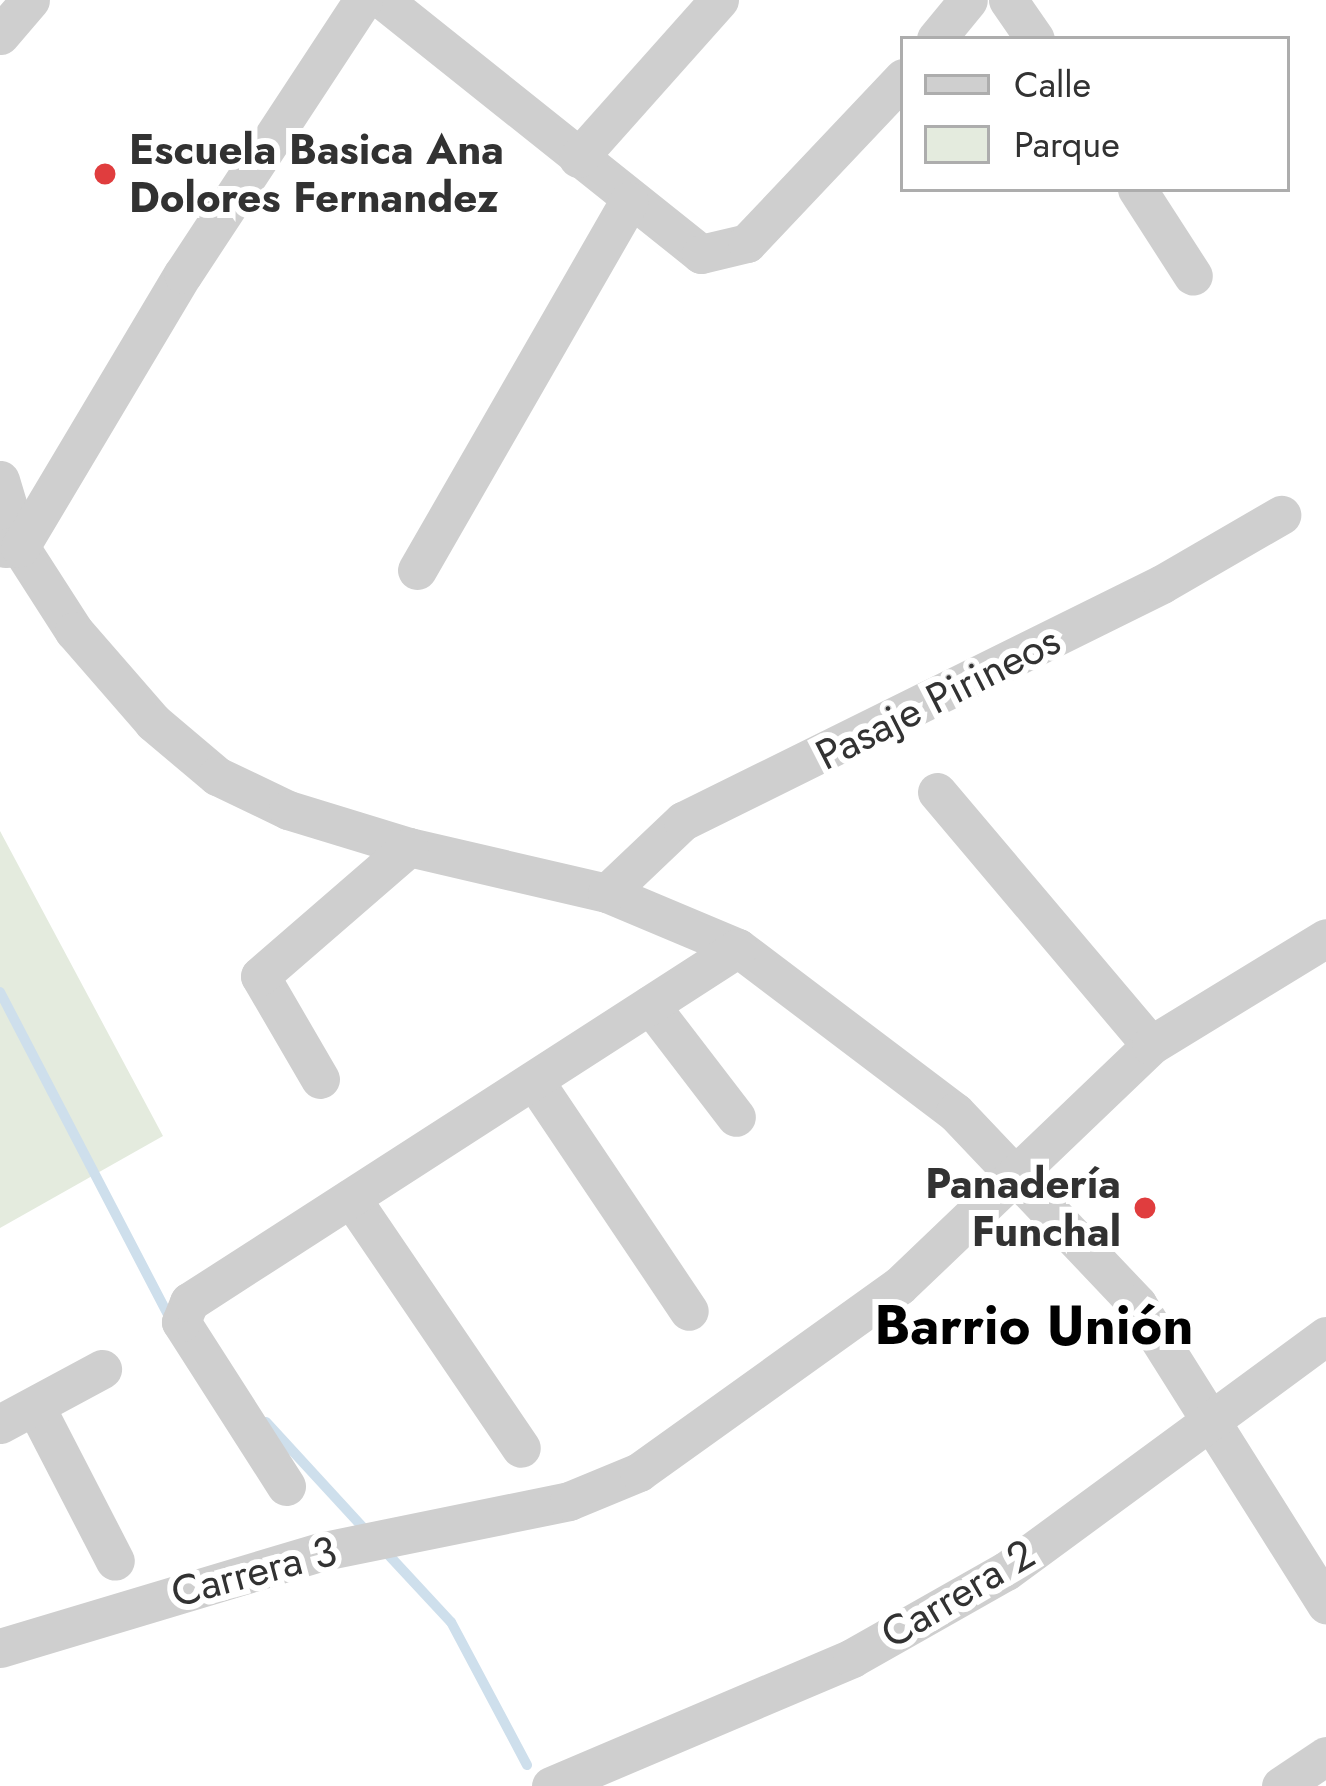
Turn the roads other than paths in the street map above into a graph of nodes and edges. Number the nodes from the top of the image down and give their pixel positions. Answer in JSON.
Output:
{"nodes":[{"id":1,"x":30,"y":0,"type":"edge"},
{"id":2,"x":363,"y":0,"type":"edge"},
{"id":3,"x":383,"y":0,"type":"edge"},
{"id":4,"x":719,"y":0,"type":"edge"},
{"id":5,"x":968,"y":0,"type":"edge"},
{"id":6,"x":1008,"y":0,"type":"edge"},
{"id":7,"x":0,"y":35,"type":"edge"},
{"id":8,"x":938,"y":36,"type":"edge"},
{"id":9,"x":1033,"y":36,"type":"edge"},
{"id":10,"x":900,"y":81,"type":"edge"},
{"id":11,"x":578,"y":158,"type":"junction"},
{"id":12,"x":1139,"y":192,"type":"edge"},
{"id":13,"x":628,"y":202,"type":"junction"},
{"id":14,"x":1193,"y":276,"type":"dead end"},
{"id":15,"x":0,"y":480,"type":"edge"},
{"id":16,"x":1281,"y":515,"type":"dead end"},
{"id":17,"x":10,"y":548,"type":"edge"},
{"id":18,"x":416,"y":570,"type":"dead end"},
{"id":19,"x":937,"y":792,"type":"dead end"},
{"id":20,"x":409,"y":847,"type":"junction"},
{"id":21,"x":607,"y":893,"type":"junction"},
{"id":22,"x":1326,"y":938,"type":"edge"},
{"id":23,"x":738,"y":949,"type":"junction"},
{"id":24,"x":650,"y":1005,"type":"junction"},
{"id":25,"x":1151,"y":1045,"type":"junction"},
{"id":26,"x":320,"y":1079,"type":"dead end"},
{"id":27,"x":536,"y":1085,"type":"junction"},
{"id":28,"x":736,"y":1117,"type":"dead end"},
{"id":29,"x":1016,"y":1170,"type":"junction"},
{"id":30,"x":351,"y":1198,"type":"junction"},
{"id":31,"x":689,"y":1311,"type":"dead end"},
{"id":32,"x":1326,"y":1336,"type":"edge"},
{"id":33,"x":102,"y":1369,"type":"dead end"},
{"id":34,"x":18,"y":1415,"type":"edge"},
{"id":35,"x":1209,"y":1415,"type":"junction"},
{"id":36,"x":521,"y":1448,"type":"dead end"},
{"id":37,"x":286,"y":1486,"type":"dead end"},
{"id":38,"x":115,"y":1561,"type":"dead end"},
{"id":39,"x":1326,"y":1604,"type":"edge"},
{"id":40,"x":0,"y":1648,"type":"edge"},
{"id":41,"x":1326,"y":1756,"type":"edge"},
{"id":42,"x":551,"y":1786,"type":"edge"},
{"id":43,"x":1281,"y":1786,"type":"edge"}],
"edges":[{"from":1,"to":7,"type":"street"},
{"from":2,"to":17,"type":"street"},
{"from":3,"to":11,"type":"street"},
{"from":4,"to":11,"type":"street"},
{"from":5,"to":8,"type":"street"},
{"from":6,"to":9,"type":"street"},
{"from":10,"to":13,"type":"street"},
{"from":11,"to":13,"type":"street"},
{"from":12,"to":14,"type":"street"},
{"from":13,"to":18,"type":"street"},
{"from":15,"to":17,"type":"street"},
{"from":16,"to":21,"type":"street","name":"Pasaje Pirineos"},
{"from":17,"to":20,"type":"street"},
{"from":19,"to":25,"type":"street"},
{"from":20,"to":21,"type":"street"},
{"from":20,"to":26,"type":"street"},
{"from":21,"to":23,"type":"street"},
{"from":22,"to":25,"type":"street"},
{"from":23,"to":24,"type":"street"},
{"from":23,"to":29,"type":"street"},
{"from":24,"to":27,"type":"street"},
{"from":24,"to":28,"type":"street"},
{"from":25,"to":29,"type":"street"},
{"from":27,"to":30,"type":"street"},
{"from":27,"to":31,"type":"street"},
{"from":29,"to":35,"type":"street"},
{"from":29,"to":40,"type":"street","name":"Carrera 3"},
{"from":30,"to":36,"type":"street"},
{"from":30,"to":37,"type":"street"},
{"from":32,"to":35,"type":"street","name":"Carrera 2"},
{"from":33,"to":34,"type":"street"},
{"from":34,"to":38,"type":"street"},
{"from":35,"to":39,"type":"street"},
{"from":35,"to":42,"type":"street","name":"Carrera 2"},
{"from":41,"to":43,"type":"street"}]}
